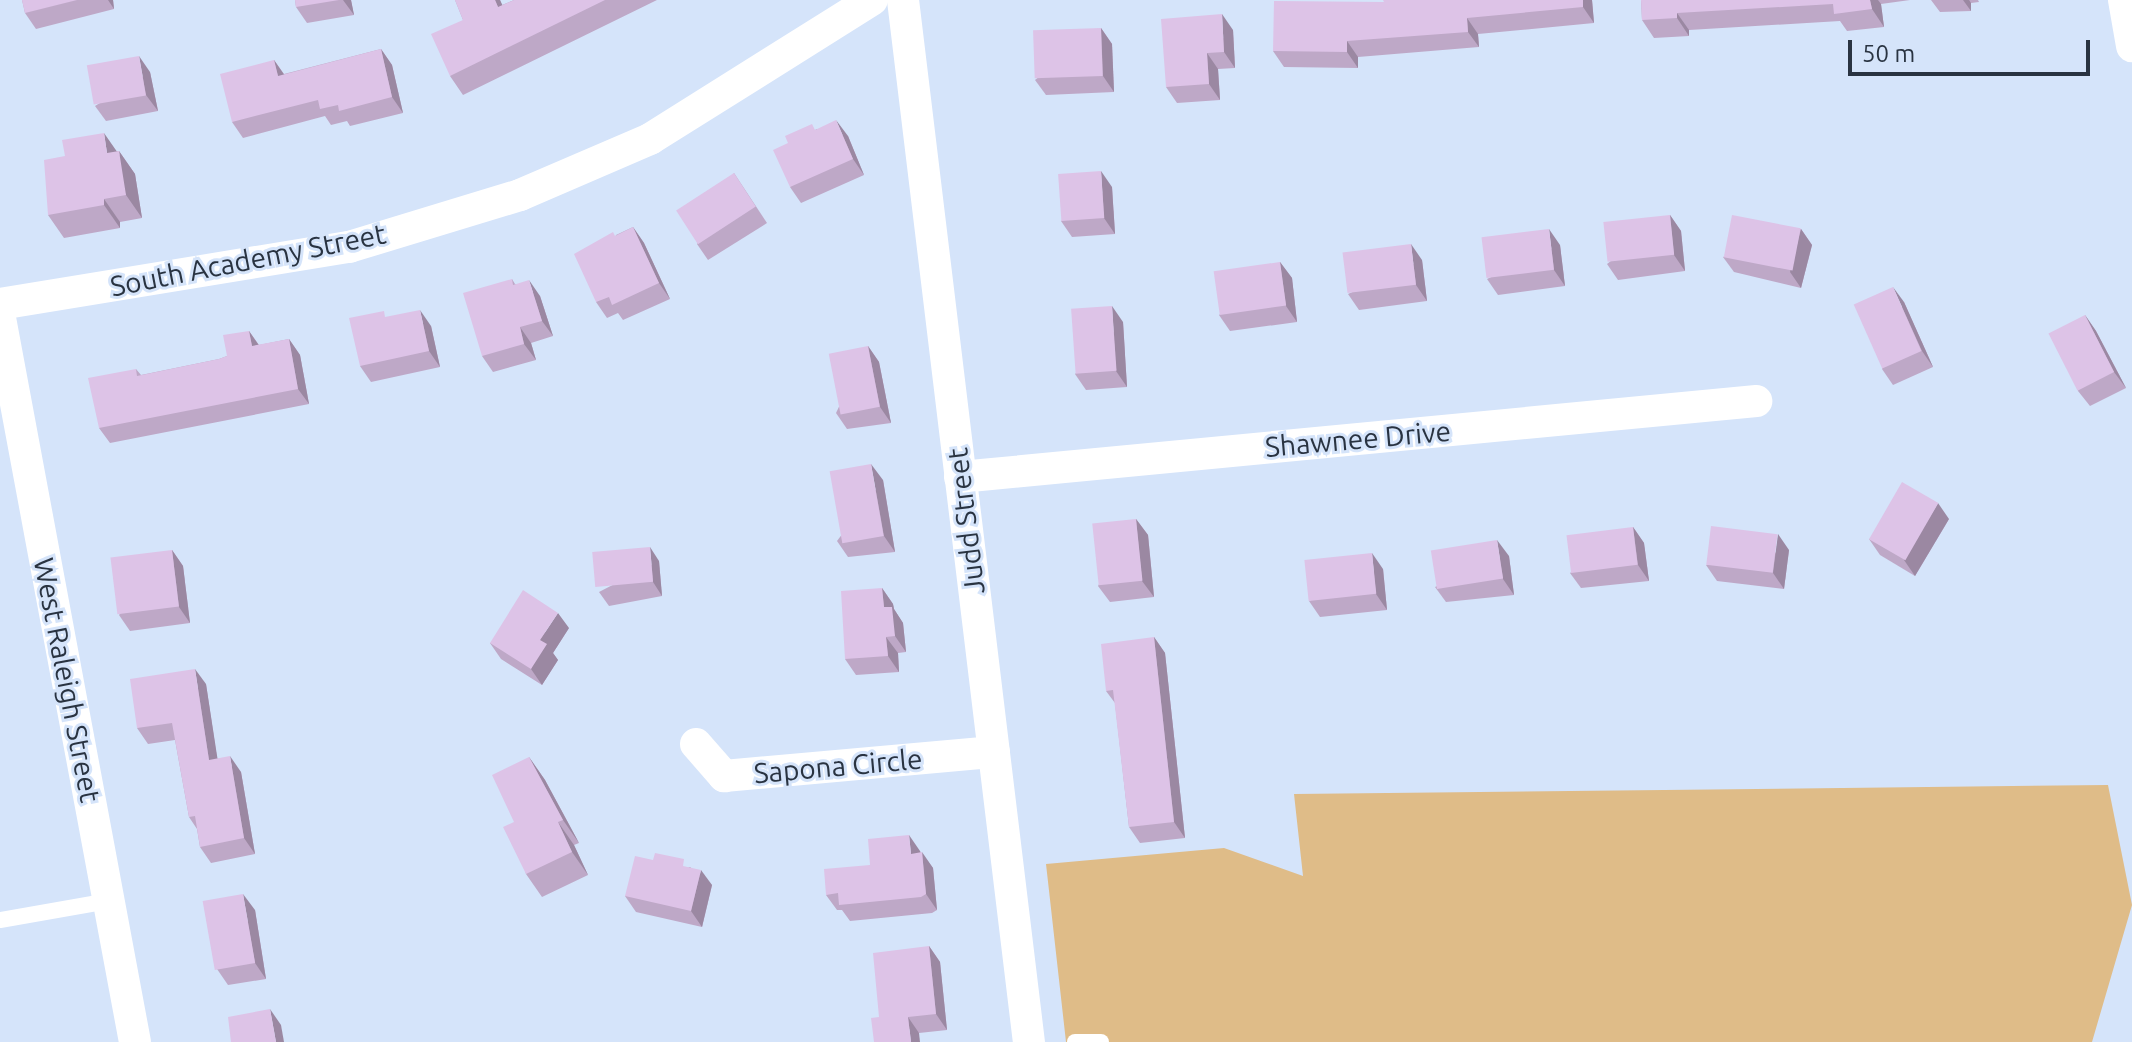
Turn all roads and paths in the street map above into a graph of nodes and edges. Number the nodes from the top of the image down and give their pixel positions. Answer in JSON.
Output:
{"nodes":[{"id":1,"x":872,"y":0,"type":"edge"},
{"id":2,"x":903,"y":0,"type":"edge"},
{"id":3,"x":2124,"y":0,"type":"edge"},
{"id":4,"x":2132,"y":46,"type":"edge"},
{"id":5,"x":0,"y":304,"type":"edge"},
{"id":6,"x":0,"y":318,"type":"edge"},
{"id":7,"x":1756,"y":401,"type":"dead end"},
{"id":8,"x":960,"y":477,"type":"junction"},
{"id":9,"x":696,"y":744,"type":"dead end"},
{"id":10,"x":994,"y":752,"type":"junction"},
{"id":11,"x":109,"y":901,"type":"junction"},
{"id":12,"x":0,"y":920,"type":"edge"},
{"id":13,"x":135,"y":1042,"type":"edge"},
{"id":14,"x":1029,"y":1042,"type":"edge"},
{"id":15,"x":1075,"y":1042,"type":"edge"},
{"id":16,"x":1101,"y":1042,"type":"edge"}],
"edges":[{"from":1,"to":5,"type":"street","name":"South Academy Street"},
{"from":2,"to":8,"type":"street","name":"Judd Street"},
{"from":3,"to":4,"type":"street"},
{"from":6,"to":11,"type":"street","name":"West Raleigh Street"},
{"from":7,"to":8,"type":"street","name":"Shawnee Drive"},
{"from":8,"to":10,"type":"street","name":"Judd Street"},
{"from":9,"to":10,"type":"street","name":"Sapona Circle"},
{"from":10,"to":14,"type":"street","name":"Judd Street"},
{"from":11,"to":12,"type":"lane"},
{"from":11,"to":13,"type":"street","name":"West Raleigh Street"},
{"from":15,"to":16,"type":"lane"}]}
